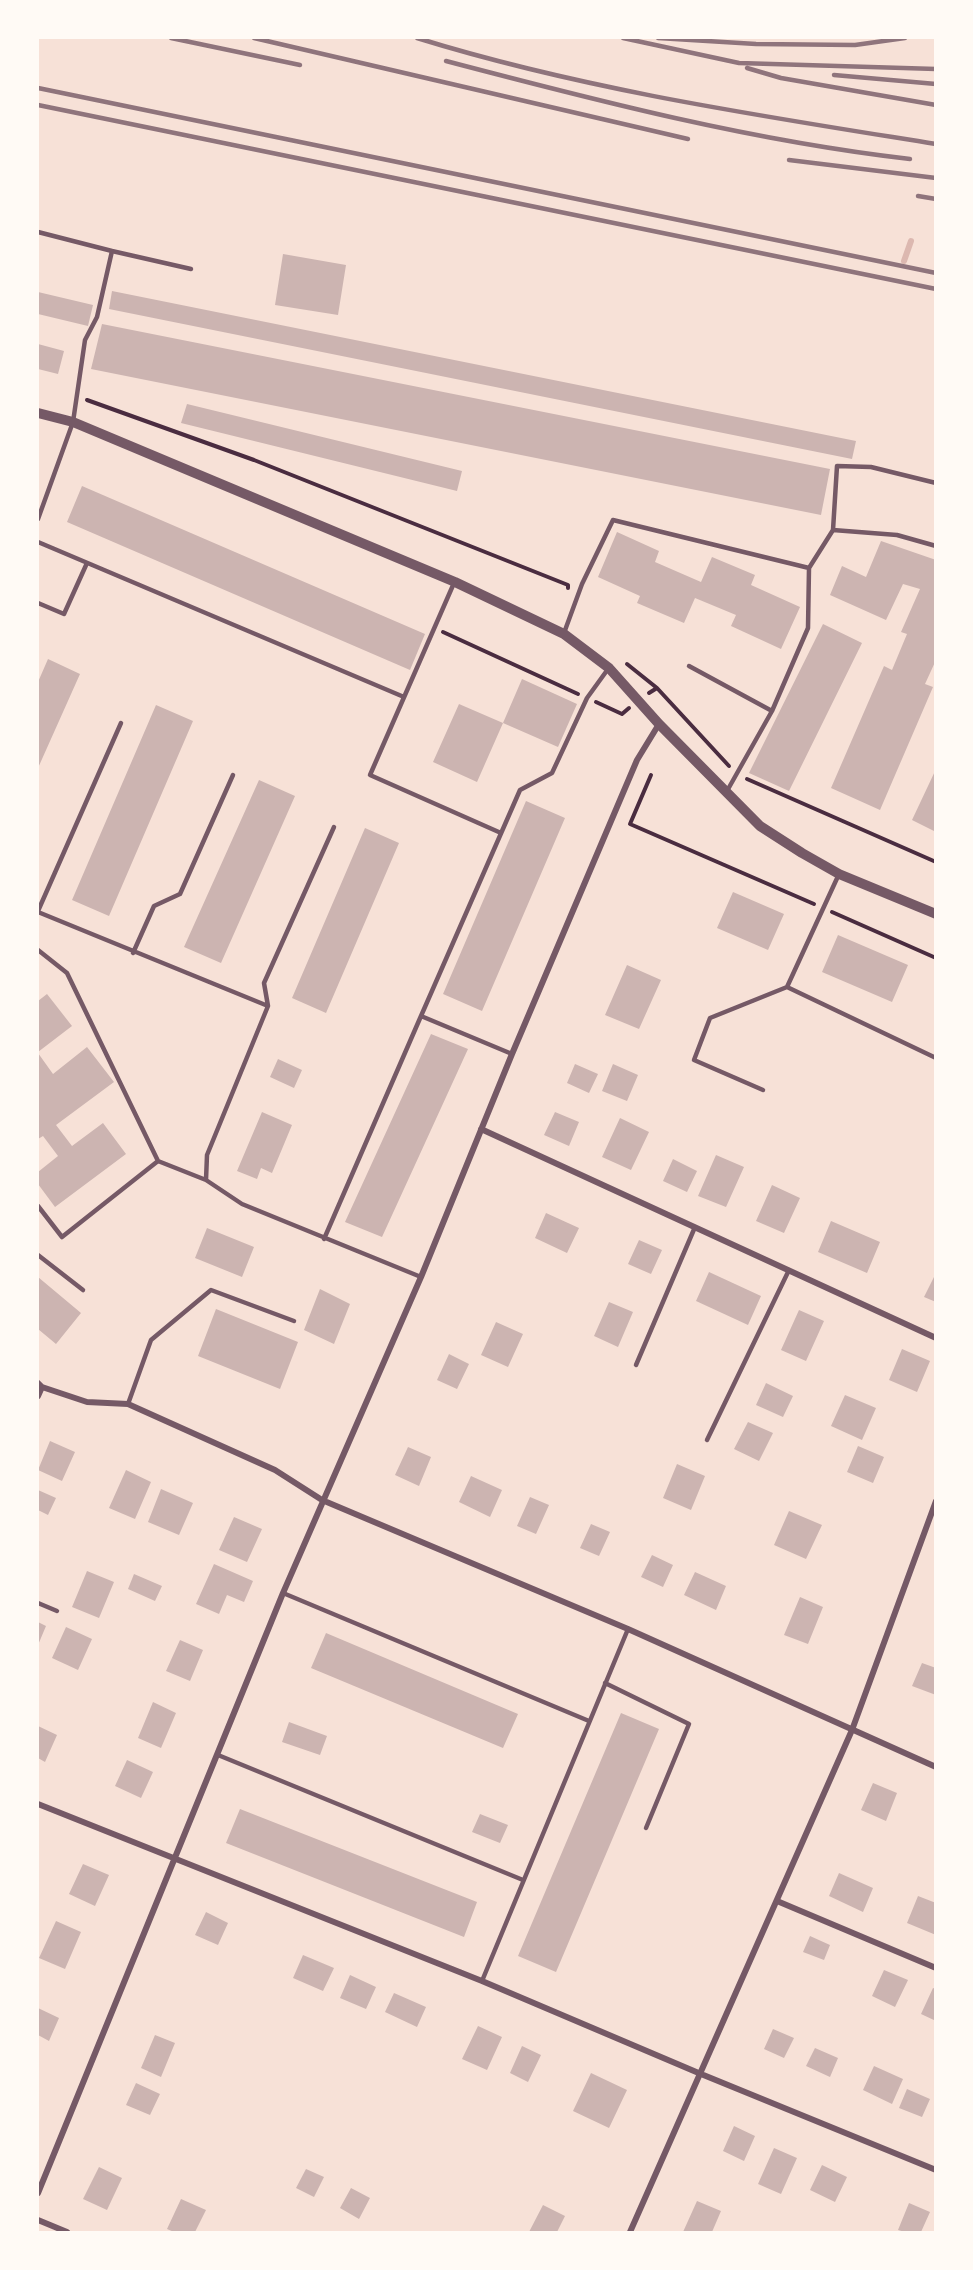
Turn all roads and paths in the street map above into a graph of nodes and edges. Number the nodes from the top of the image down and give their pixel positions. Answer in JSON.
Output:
{"nodes":[{"id":1,"x":38,"y":232,"type":"edge"},
{"id":2,"x":112,"y":251,"type":"junction"},
{"id":3,"x":191,"y":269,"type":"dead end"},
{"id":4,"x":77,"y":397,"type":"junction"},
{"id":5,"x":38,"y":413,"type":"edge"},
{"id":6,"x":74,"y":422,"type":"junction"},
{"id":7,"x":936,"y":483,"type":"edge"},
{"id":8,"x":38,"y":519,"type":"edge"},
{"id":9,"x":833,"y":530,"type":"junction"},
{"id":10,"x":38,"y":542,"type":"edge"},
{"id":11,"x":936,"y":546,"type":"edge"},
{"id":12,"x":87,"y":563,"type":"junction"},
{"id":13,"x":809,"y":568,"type":"junction"},
{"id":14,"x":454,"y":582,"type":"junction"},
{"id":15,"x":38,"y":603,"type":"edge"},
{"id":16,"x":570,"y":617,"type":"junction"},
{"id":17,"x":564,"y":634,"type":"junction"},
{"id":18,"x":622,"y":660,"type":"dead end"},
{"id":19,"x":689,"y":666,"type":"dead end"},
{"id":20,"x":609,"y":668,"type":"junction"},
{"id":21,"x":657,"y":688,"type":"dead end"},
{"id":22,"x":404,"y":697,"type":"junction"},
{"id":23,"x":772,"y":711,"type":"junction"},
{"id":24,"x":121,"y":723,"type":"dead end"},
{"id":25,"x":660,"y":724,"type":"junction"},
{"id":26,"x":233,"y":775,"type":"dead end"},
{"id":27,"x":651,"y":775,"type":"dead end"},
{"id":28,"x":727,"y":791,"type":"junction"},
{"id":29,"x":334,"y":827,"type":"dead end"},
{"id":30,"x":501,"y":833,"type":"junction"},
{"id":31,"x":839,"y":874,"type":"junction"},
{"id":32,"x":823,"y":908,"type":"junction"},
{"id":33,"x":38,"y":912,"type":"edge"},
{"id":34,"x":936,"y":914,"type":"edge"},
{"id":35,"x":38,"y":950,"type":"edge"},
{"id":36,"x":133,"y":952,"type":"junction"},
{"id":37,"x":936,"y":958,"type":"edge"},
{"id":38,"x":787,"y":987,"type":"junction"},
{"id":39,"x":268,"y":1006,"type":"junction"},
{"id":40,"x":421,"y":1016,"type":"junction"},
{"id":41,"x":512,"y":1054,"type":"junction"},
{"id":42,"x":936,"y":1058,"type":"edge"},
{"id":43,"x":763,"y":1090,"type":"dead end"},
{"id":44,"x":481,"y":1129,"type":"junction"},
{"id":45,"x":158,"y":1161,"type":"junction"},
{"id":46,"x":206,"y":1180,"type":"junction"},
{"id":47,"x":38,"y":1206,"type":"edge"},
{"id":48,"x":695,"y":1227,"type":"junction"},
{"id":49,"x":324,"y":1239,"type":"junction"},
{"id":50,"x":38,"y":1255,"type":"edge"},
{"id":51,"x":789,"y":1270,"type":"junction"},
{"id":52,"x":421,"y":1277,"type":"junction"},
{"id":53,"x":83,"y":1290,"type":"dead end"},
{"id":54,"x":294,"y":1321,"type":"dead end"},
{"id":55,"x":936,"y":1338,"type":"edge"},
{"id":56,"x":636,"y":1365,"type":"dead end"},
{"id":57,"x":40,"y":1385,"type":"edge"},
{"id":58,"x":38,"y":1396,"type":"edge"},
{"id":59,"x":128,"y":1404,"type":"junction"},
{"id":60,"x":707,"y":1440,"type":"dead end"},
{"id":61,"x":322,"y":1500,"type":"junction"},
{"id":62,"x":936,"y":1501,"type":"edge"},
{"id":63,"x":283,"y":1593,"type":"junction"},
{"id":64,"x":38,"y":1603,"type":"edge"},
{"id":65,"x":57,"y":1611,"type":"dead end"},
{"id":66,"x":628,"y":1629,"type":"junction"},
{"id":67,"x":605,"y":1683,"type":"junction"},
{"id":68,"x":590,"y":1721,"type":"junction"},
{"id":69,"x":852,"y":1730,"type":"junction"},
{"id":70,"x":218,"y":1755,"type":"junction"},
{"id":71,"x":936,"y":1767,"type":"edge"},
{"id":72,"x":38,"y":1804,"type":"edge"},
{"id":73,"x":646,"y":1828,"type":"dead end"},
{"id":74,"x":174,"y":1858,"type":"junction"},
{"id":75,"x":523,"y":1880,"type":"junction"},
{"id":76,"x":777,"y":1901,"type":"junction"},
{"id":77,"x":936,"y":1968,"type":"edge"},
{"id":78,"x":482,"y":1981,"type":"junction"},
{"id":79,"x":701,"y":2074,"type":"junction"},
{"id":80,"x":936,"y":2170,"type":"edge"},
{"id":81,"x":38,"y":2193,"type":"edge"},
{"id":82,"x":38,"y":2220,"type":"edge"},
{"id":83,"x":67,"y":2232,"type":"edge"},
{"id":84,"x":630,"y":2232,"type":"edge"}],
"edges":[{"from":1,"to":2,"type":"lane"},
{"from":2,"to":3,"type":"lane"},
{"from":2,"to":4,"type":"lane"},
{"from":4,"to":6,"type":"lane"},
{"from":4,"to":16,"type":"path"},
{"from":5,"to":6,"type":"street"},
{"from":6,"to":8,"type":"lane"},
{"from":6,"to":14,"type":"street"},
{"from":7,"to":9,"type":"lane"},
{"from":9,"to":11,"type":"lane"},
{"from":9,"to":13,"type":"lane"},
{"from":10,"to":12,"type":"lane"},
{"from":12,"to":15,"type":"lane"},
{"from":12,"to":22,"type":"lane"},
{"from":13,"to":16,"type":"lane"},
{"from":13,"to":23,"type":"lane"},
{"from":14,"to":17,"type":"street"},
{"from":14,"to":22,"type":"lane"},
{"from":16,"to":17,"type":"lane"},
{"from":17,"to":20,"type":"street"},
{"from":18,"to":21,"type":"path"},
{"from":19,"to":23,"type":"lane"},
{"from":20,"to":25,"type":"street"},
{"from":20,"to":30,"type":"lane"},
{"from":22,"to":30,"type":"lane"},
{"from":23,"to":28,"type":"lane"},
{"from":24,"to":33,"type":"lane"},
{"from":25,"to":28,"type":"street"},
{"from":25,"to":41,"type":"street"},
{"from":26,"to":36,"type":"lane"},
{"from":27,"to":32,"type":"path"},
{"from":28,"to":31,"type":"street"},
{"from":29,"to":39,"type":"lane"},
{"from":30,"to":40,"type":"lane"},
{"from":31,"to":32,"type":"lane"},
{"from":31,"to":34,"type":"street"},
{"from":32,"to":37,"type":"path"},
{"from":32,"to":38,"type":"lane"},
{"from":33,"to":36,"type":"lane"},
{"from":35,"to":45,"type":"lane"},
{"from":36,"to":39,"type":"lane"},
{"from":38,"to":42,"type":"lane"},
{"from":38,"to":43,"type":"lane"},
{"from":39,"to":46,"type":"lane"},
{"from":40,"to":41,"type":"lane"},
{"from":40,"to":49,"type":"lane"},
{"from":41,"to":44,"type":"street"},
{"from":44,"to":48,"type":"street"},
{"from":44,"to":52,"type":"street"},
{"from":45,"to":46,"type":"lane"},
{"from":45,"to":47,"type":"lane"},
{"from":46,"to":49,"type":"lane"},
{"from":48,"to":51,"type":"street"},
{"from":48,"to":56,"type":"lane"},
{"from":49,"to":52,"type":"lane"},
{"from":50,"to":53,"type":"lane"},
{"from":51,"to":55,"type":"street"},
{"from":51,"to":60,"type":"lane"},
{"from":52,"to":61,"type":"street"},
{"from":54,"to":59,"type":"lane"},
{"from":57,"to":58,"type":"street"},
{"from":57,"to":59,"type":"street"},
{"from":59,"to":61,"type":"street"},
{"from":61,"to":63,"type":"street"},
{"from":61,"to":66,"type":"street"},
{"from":62,"to":69,"type":"street"},
{"from":63,"to":68,"type":"lane"},
{"from":63,"to":70,"type":"street"},
{"from":64,"to":65,"type":"lane"},
{"from":66,"to":67,"type":"lane"},
{"from":66,"to":69,"type":"street"},
{"from":67,"to":68,"type":"lane"},
{"from":67,"to":73,"type":"lane"},
{"from":68,"to":75,"type":"lane"},
{"from":69,"to":71,"type":"street"},
{"from":69,"to":76,"type":"street"},
{"from":70,"to":74,"type":"street"},
{"from":70,"to":75,"type":"lane"},
{"from":72,"to":74,"type":"street"},
{"from":74,"to":78,"type":"street"},
{"from":74,"to":81,"type":"street"},
{"from":75,"to":78,"type":"lane"},
{"from":76,"to":77,"type":"street"},
{"from":76,"to":79,"type":"street"},
{"from":78,"to":79,"type":"street"},
{"from":79,"to":80,"type":"street"},
{"from":79,"to":84,"type":"street"},
{"from":82,"to":83,"type":"street"}]}
